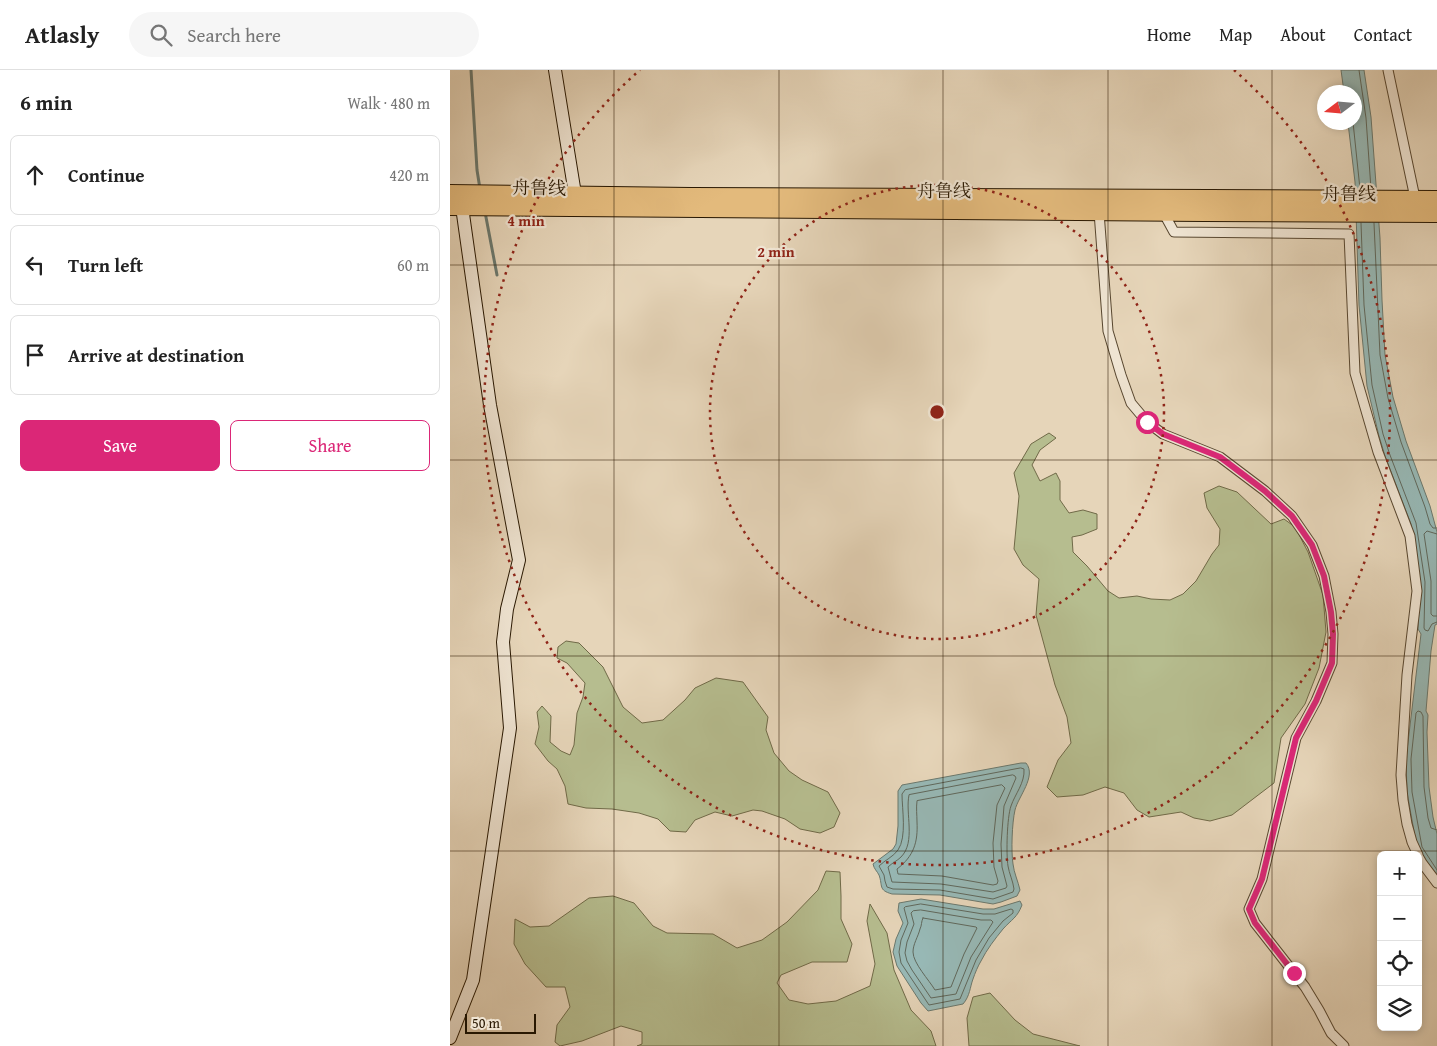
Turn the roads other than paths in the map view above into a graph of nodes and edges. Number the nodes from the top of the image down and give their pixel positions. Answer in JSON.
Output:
{"nodes":[{"id":1,"x":555,"y":70,"type":"edge"},
{"id":2,"x":1388,"y":70,"type":"edge"},
{"id":3,"x":450,"y":193,"type":"edge"},
{"id":4,"x":1414,"y":198,"type":"junction"},
{"id":5,"x":1437,"y":198,"type":"edge"},
{"id":6,"x":575,"y":202,"type":"junction"},
{"id":7,"x":1161,"y":205,"type":"junction"},
{"id":8,"x":456,"y":207,"type":"edge"},
{"id":9,"x":1099,"y":212,"type":"junction"},
{"id":10,"x":1437,"y":214,"type":"edge"},
{"id":11,"x":1416,"y":851,"type":"edge"},
{"id":12,"x":1422,"y":861,"type":"edge"},
{"id":13,"x":1437,"y":882,"type":"edge"},
{"id":14,"x":450,"y":1038,"type":"edge"},
{"id":15,"x":1344,"y":1046,"type":"edge"}],
"edges":[{"from":1,"to":6,"type":"street"},
{"from":2,"to":4,"type":"street"},
{"from":3,"to":6,"type":"highway","name":"舟鲁线"},
{"from":4,"to":5,"type":"highway","name":"舟鲁线"},
{"from":4,"to":7,"type":"highway","name":"舟鲁线"},
{"from":6,"to":7,"type":"highway","name":"舟鲁线"},
{"from":6,"to":8,"type":"highway","name":"舟鲁线"},
{"from":6,"to":9,"type":"highway","name":"舟鲁线"},
{"from":7,"to":9,"type":"highway","name":"舟鲁线"},
{"from":7,"to":10,"type":"highway","name":"舟鲁线"},
{"from":7,"to":11,"type":"street"},
{"from":8,"to":14,"type":"street"},
{"from":9,"to":15,"type":"street"},
{"from":12,"to":13,"type":"street"}]}
